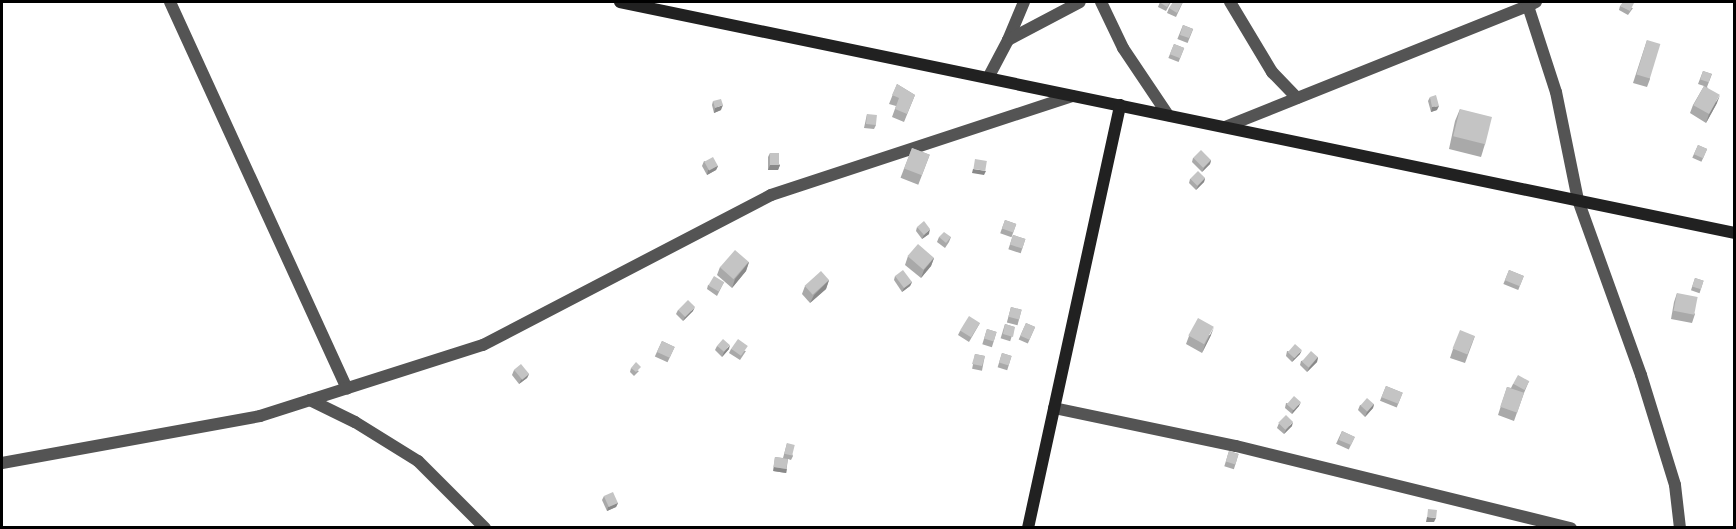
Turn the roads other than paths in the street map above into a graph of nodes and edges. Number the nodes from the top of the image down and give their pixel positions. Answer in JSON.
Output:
{"nodes":[{"id":1,"x":170,"y":2,"type":"edge"},
{"id":2,"x":620,"y":2,"type":"edge"},
{"id":3,"x":1024,"y":2,"type":"edge"},
{"id":4,"x":1080,"y":2,"type":"edge"},
{"id":5,"x":1101,"y":2,"type":"edge"},
{"id":6,"x":1230,"y":2,"type":"edge"},
{"id":7,"x":1530,"y":3,"type":"edge"},
{"id":8,"x":1008,"y":40,"type":"junction"},
{"id":9,"x":988,"y":78,"type":"junction"},
{"id":10,"x":1072,"y":96,"type":"junction"},
{"id":11,"x":1297,"y":98,"type":"junction"},
{"id":12,"x":1120,"y":105,"type":"junction"},
{"id":13,"x":1168,"y":115,"type":"junction"},
{"id":14,"x":1226,"y":127,"type":"junction"},
{"id":15,"x":1578,"y":200,"type":"junction"},
{"id":16,"x":1734,"y":233,"type":"edge"},
{"id":17,"x":347,"y":388,"type":"junction"},
{"id":18,"x":310,"y":400,"type":"junction"},
{"id":19,"x":1054,"y":408,"type":"junction"},
{"id":20,"x":2,"y":463,"type":"edge"},
{"id":21,"x":485,"y":528,"type":"edge"},
{"id":22,"x":1028,"y":528,"type":"edge"},
{"id":23,"x":1571,"y":528,"type":"edge"},
{"id":24,"x":1680,"y":528,"type":"edge"}],
"edges":[{"from":1,"to":17,"type":"street"},
{"from":2,"to":9,"type":"street"},
{"from":3,"to":8,"type":"street"},
{"from":4,"to":8,"type":"street"},
{"from":5,"to":13,"type":"street"},
{"from":6,"to":11,"type":"street"},
{"from":7,"to":11,"type":"street"},
{"from":7,"to":15,"type":"street"},
{"from":8,"to":9,"type":"street"},
{"from":9,"to":10,"type":"street"},
{"from":10,"to":12,"type":"street"},
{"from":10,"to":17,"type":"street"},
{"from":11,"to":14,"type":"street"},
{"from":12,"to":13,"type":"street"},
{"from":12,"to":19,"type":"street"},
{"from":13,"to":14,"type":"street"},
{"from":14,"to":15,"type":"street"},
{"from":15,"to":16,"type":"street"},
{"from":15,"to":24,"type":"street"},
{"from":17,"to":18,"type":"street"},
{"from":18,"to":20,"type":"street"},
{"from":18,"to":21,"type":"street"},
{"from":19,"to":22,"type":"street"},
{"from":19,"to":23,"type":"street"}]}
